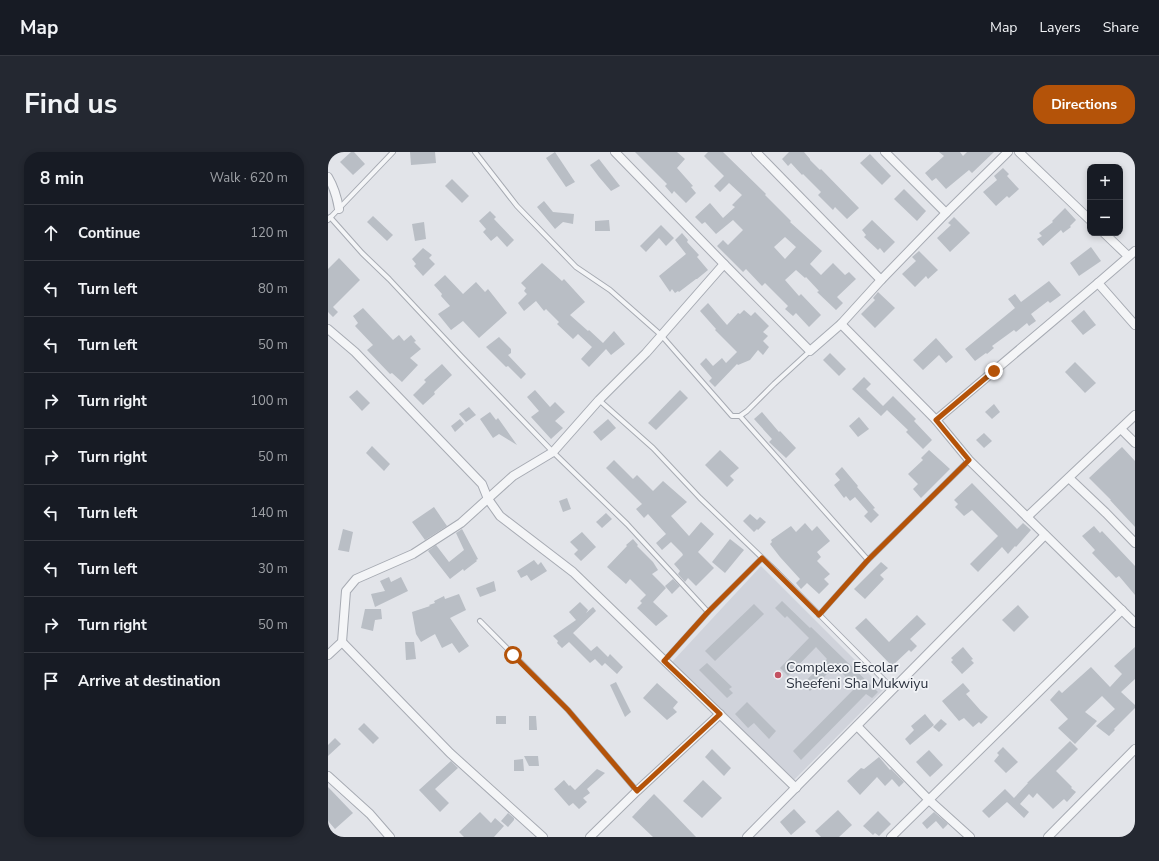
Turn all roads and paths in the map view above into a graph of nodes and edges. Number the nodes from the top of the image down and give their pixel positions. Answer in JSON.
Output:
{"nodes":[{"id":1,"x":393,"y":152,"type":"edge"},
{"id":2,"x":476,"y":152,"type":"edge"},
{"id":3,"x":615,"y":152,"type":"edge"},
{"id":4,"x":756,"y":152,"type":"edge"},
{"id":5,"x":885,"y":152,"type":"edge"},
{"id":6,"x":1008,"y":152,"type":"edge"},
{"id":7,"x":1019,"y":152,"type":"edge"},
{"id":8,"x":328,"y":177,"type":"edge"},
{"id":9,"x":339,"y":209,"type":"junction"},
{"id":10,"x":946,"y":213,"type":"junction"},
{"id":11,"x":1087,"y":217,"type":"edge"},
{"id":12,"x":329,"y":218,"type":"edge"},
{"id":13,"x":1107,"y":236,"type":"edge"},
{"id":14,"x":1135,"y":251,"type":"edge"},
{"id":15,"x":1128,"y":256,"type":"junction"},
{"id":16,"x":724,"y":264,"type":"junction"},
{"id":17,"x":881,"y":280,"type":"junction"},
{"id":18,"x":1098,"y":283,"type":"junction"},
{"id":19,"x":841,"y":324,"type":"junction"},
{"id":20,"x":1135,"y":325,"type":"edge"},
{"id":21,"x":328,"y":329,"type":"edge"},
{"id":22,"x":661,"y":335,"type":"junction"},
{"id":23,"x":810,"y":351,"type":"junction"},
{"id":24,"x":599,"y":400,"type":"junction"},
{"id":25,"x":1135,"y":415,"type":"edge"},
{"id":26,"x":740,"y":416,"type":"junction"},
{"id":27,"x":936,"y":420,"type":"junction"},
{"id":28,"x":1121,"y":429,"type":"junction"},
{"id":29,"x":1135,"y":443,"type":"edge"},
{"id":30,"x":553,"y":452,"type":"junction"},
{"id":31,"x":969,"y":460,"type":"junction"},
{"id":32,"x":1069,"y":478,"type":"junction"},
{"id":33,"x":488,"y":499,"type":"junction"},
{"id":34,"x":1027,"y":517,"type":"junction"},
{"id":35,"x":1045,"y":535,"type":"junction"},
{"id":36,"x":1135,"y":543,"type":"edge"},
{"id":37,"x":762,"y":558,"type":"junction"},
{"id":38,"x":868,"y":560,"type":"junction"},
{"id":39,"x":1122,"y":610,"type":"junction"},
{"id":40,"x":708,"y":612,"type":"junction"},
{"id":41,"x":819,"y":615,"type":"junction"},
{"id":42,"x":480,"y":621,"type":"dead end"},
{"id":43,"x":1135,"y":623,"type":"edge"},
{"id":44,"x":342,"y":642,"type":"junction"},
{"id":45,"x":328,"y":655,"type":"edge"},
{"id":46,"x":664,"y":661,"type":"junction"},
{"id":47,"x":893,"y":689,"type":"junction"},
{"id":48,"x":720,"y":714,"type":"junction"},
{"id":49,"x":857,"y":726,"type":"junction"},
{"id":50,"x":1135,"y":749,"type":"edge"},
{"id":51,"x":328,"y":776,"type":"edge"},
{"id":52,"x":796,"y":788,"type":"junction"},
{"id":53,"x":637,"y":791,"type":"junction"},
{"id":54,"x":929,"y":800,"type":"junction"},
{"id":55,"x":390,"y":837,"type":"edge"},
{"id":56,"x":543,"y":837,"type":"edge"},
{"id":57,"x":590,"y":837,"type":"edge"},
{"id":58,"x":747,"y":837,"type":"edge"},
{"id":59,"x":891,"y":837,"type":"edge"},
{"id":60,"x":970,"y":837,"type":"edge"},
{"id":61,"x":1048,"y":837,"type":"edge"}],
"edges":[{"from":1,"to":9,"type":"lane"},
{"from":2,"to":22,"type":"lane"},
{"from":3,"to":16,"type":"street"},
{"from":4,"to":17,"type":"street"},
{"from":5,"to":10,"type":"street"},
{"from":6,"to":10,"type":"street"},
{"from":7,"to":11,"type":"street"},
{"from":8,"to":9,"type":"street"},
{"from":9,"to":12,"type":"lane"},
{"from":10,"to":17,"type":"street"},
{"from":12,"to":30,"type":"lane"},
{"from":13,"to":15,"type":"street"},
{"from":14,"to":15,"type":"street"},
{"from":15,"to":18,"type":"street"},
{"from":16,"to":22,"type":"street"},
{"from":16,"to":23,"type":"street"},
{"from":17,"to":19,"type":"street"},
{"from":18,"to":20,"type":"street"},
{"from":18,"to":27,"type":"street"},
{"from":19,"to":23,"type":"street"},
{"from":19,"to":27,"type":"street"},
{"from":21,"to":33,"type":"street"},
{"from":22,"to":24,"type":"street"},
{"from":22,"to":26,"type":"lane"},
{"from":23,"to":26,"type":"lane"},
{"from":24,"to":30,"type":"street"},
{"from":24,"to":37,"type":"lane"},
{"from":25,"to":28,"type":"street"},
{"from":26,"to":38,"type":"lane"},
{"from":27,"to":31,"type":"street"},
{"from":28,"to":29,"type":"street"},
{"from":28,"to":32,"type":"street"},
{"from":30,"to":33,"type":"street"},
{"from":30,"to":40,"type":"lane"},
{"from":31,"to":34,"type":"street"},
{"from":31,"to":38,"type":"lane"},
{"from":32,"to":34,"type":"street"},
{"from":32,"to":36,"type":"street"},
{"from":33,"to":44,"type":"street"},
{"from":33,"to":46,"type":"street"},
{"from":34,"to":35,"type":"street"},
{"from":35,"to":39,"type":"street"},
{"from":35,"to":47,"type":"street"},
{"from":37,"to":40,"type":"lane"},
{"from":37,"to":41,"type":"lane"},
{"from":38,"to":41,"type":"lane"},
{"from":39,"to":43,"type":"street"},
{"from":39,"to":54,"type":"street"},
{"from":40,"to":46,"type":"lane"},
{"from":41,"to":47,"type":"lane"},
{"from":42,"to":53,"type":"lane"},
{"from":44,"to":45,"type":"street"},
{"from":44,"to":56,"type":"street"},
{"from":46,"to":48,"type":"street"},
{"from":47,"to":49,"type":"street"},
{"from":48,"to":52,"type":"street"},
{"from":48,"to":53,"type":"street"},
{"from":49,"to":52,"type":"street"},
{"from":49,"to":54,"type":"street"},
{"from":50,"to":61,"type":"street"},
{"from":51,"to":55,"type":"street"},
{"from":52,"to":58,"type":"street"},
{"from":53,"to":57,"type":"street"},
{"from":54,"to":59,"type":"street"},
{"from":54,"to":60,"type":"street"}]}
